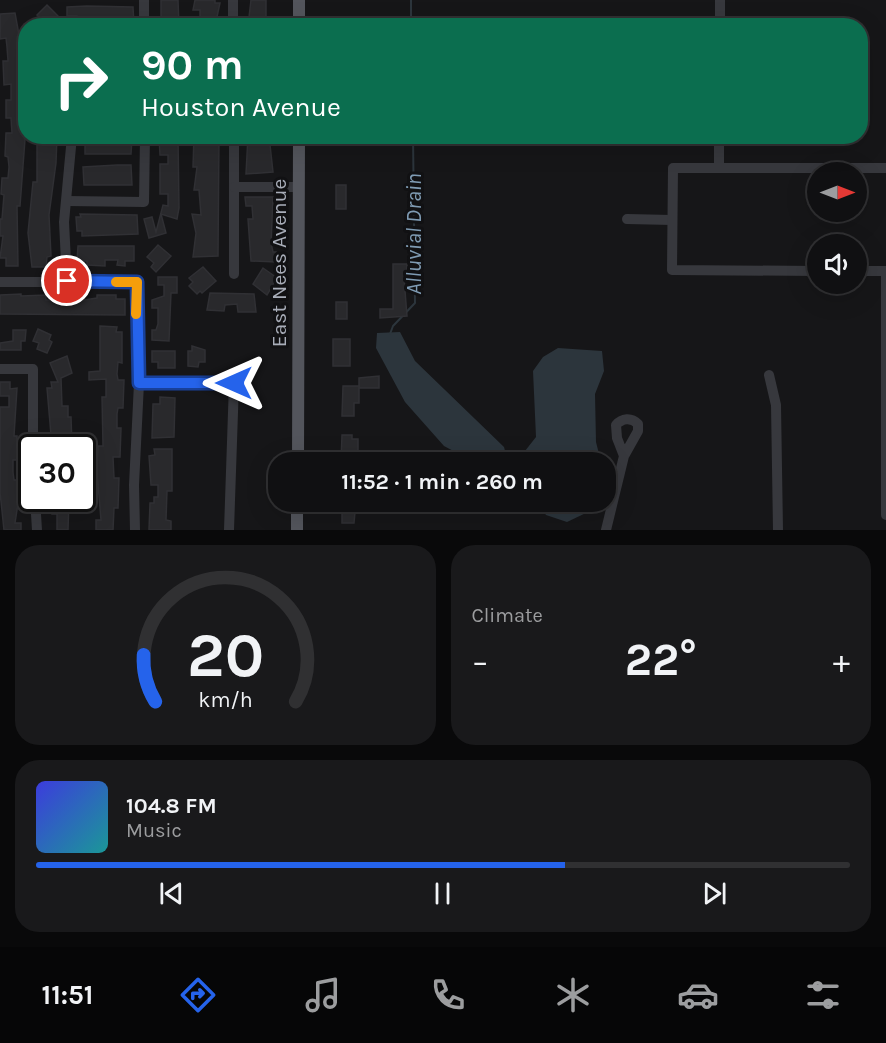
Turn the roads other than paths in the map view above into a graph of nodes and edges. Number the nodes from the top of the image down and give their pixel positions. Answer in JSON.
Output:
{"nodes":[{"id":1,"x":144,"y":0,"type":"edge"},
{"id":2,"x":233,"y":0,"type":"edge"},
{"id":3,"x":299,"y":0,"type":"edge"},
{"id":4,"x":720,"y":0,"type":"edge"},
{"id":5,"x":144,"y":18,"type":"edge"},
{"id":6,"x":233,"y":18,"type":"edge"},
{"id":7,"x":299,"y":18,"type":"edge"},
{"id":8,"x":720,"y":18,"type":"edge"},
{"id":9,"x":71,"y":144,"type":"edge"},
{"id":10,"x":145,"y":144,"type":"edge"},
{"id":11,"x":234,"y":144,"type":"edge"},
{"id":12,"x":299,"y":144,"type":"edge"},
{"id":13,"x":719,"y":144,"type":"edge"},
{"id":14,"x":718,"y":168,"type":"junction"},
{"id":15,"x":886,"y":168,"type":"edge"},
{"id":16,"x":234,"y":187,"type":"junction"},
{"id":17,"x":299,"y":187,"type":"junction"},
{"id":18,"x":67,"y":201,"type":"junction"},
{"id":19,"x":627,"y":219,"type":"dead end"},
{"id":20,"x":672,"y":220,"type":"junction"},
{"id":21,"x":807,"y":271,"type":"edge"},
{"id":22,"x":867,"y":271,"type":"edge"},
{"id":23,"x":234,"y":274,"type":"dead end"},
{"id":24,"x":67,"y":281,"type":"junction"},
{"id":25,"x":0,"y":282,"type":"edge"},
{"id":26,"x":886,"y":362,"type":"edge"},
{"id":27,"x":0,"y":369,"type":"edge"},
{"id":28,"x":769,"y":375,"type":"dead end"},
{"id":29,"x":139,"y":383,"type":"junction"},
{"id":30,"x":33,"y":434,"type":"edge"},
{"id":31,"x":298,"y":452,"type":"edge"},
{"id":32,"x":624,"y":456,"type":"dead end"},
{"id":33,"x":36,"y":512,"type":"edge"},
{"id":34,"x":297,"y":512,"type":"edge"},
{"id":35,"x":886,"y":515,"type":"edge"},
{"id":36,"x":37,"y":530,"type":"edge"},
{"id":37,"x":135,"y":530,"type":"edge"},
{"id":38,"x":229,"y":530,"type":"edge"},
{"id":39,"x":297,"y":530,"type":"edge"},
{"id":40,"x":606,"y":530,"type":"edge"},
{"id":41,"x":778,"y":530,"type":"edge"}],
"edges":[{"from":1,"to":5,"type":"street"},
{"from":2,"to":6,"type":"street"},
{"from":3,"to":7,"type":"main road"},
{"from":4,"to":8,"type":"street"},
{"from":9,"to":18,"type":"street"},
{"from":10,"to":18,"type":"street"},
{"from":11,"to":16,"type":"street"},
{"from":12,"to":17,"type":"main road","name":"East Nees Avenue"},
{"from":13,"to":14,"type":"street"},
{"from":14,"to":15,"type":"street"},
{"from":14,"to":20,"type":"street"},
{"from":16,"to":17,"type":"street"},
{"from":16,"to":23,"type":"street"},
{"from":17,"to":31,"type":"main road","name":"East Nees Avenue"},
{"from":18,"to":24,"type":"street"},
{"from":19,"to":20,"type":"street"},
{"from":20,"to":21,"type":"street"},
{"from":22,"to":26,"type":"street"},
{"from":24,"to":25,"type":"street"},
{"from":24,"to":29,"type":"street"},
{"from":26,"to":35,"type":"street"},
{"from":27,"to":30,"type":"street"},
{"from":28,"to":41,"type":"street"},
{"from":29,"to":37,"type":"street"},
{"from":29,"to":38,"type":"street"},
{"from":32,"to":40,"type":"street"},
{"from":33,"to":36,"type":"street"},
{"from":34,"to":39,"type":"main road"}]}
